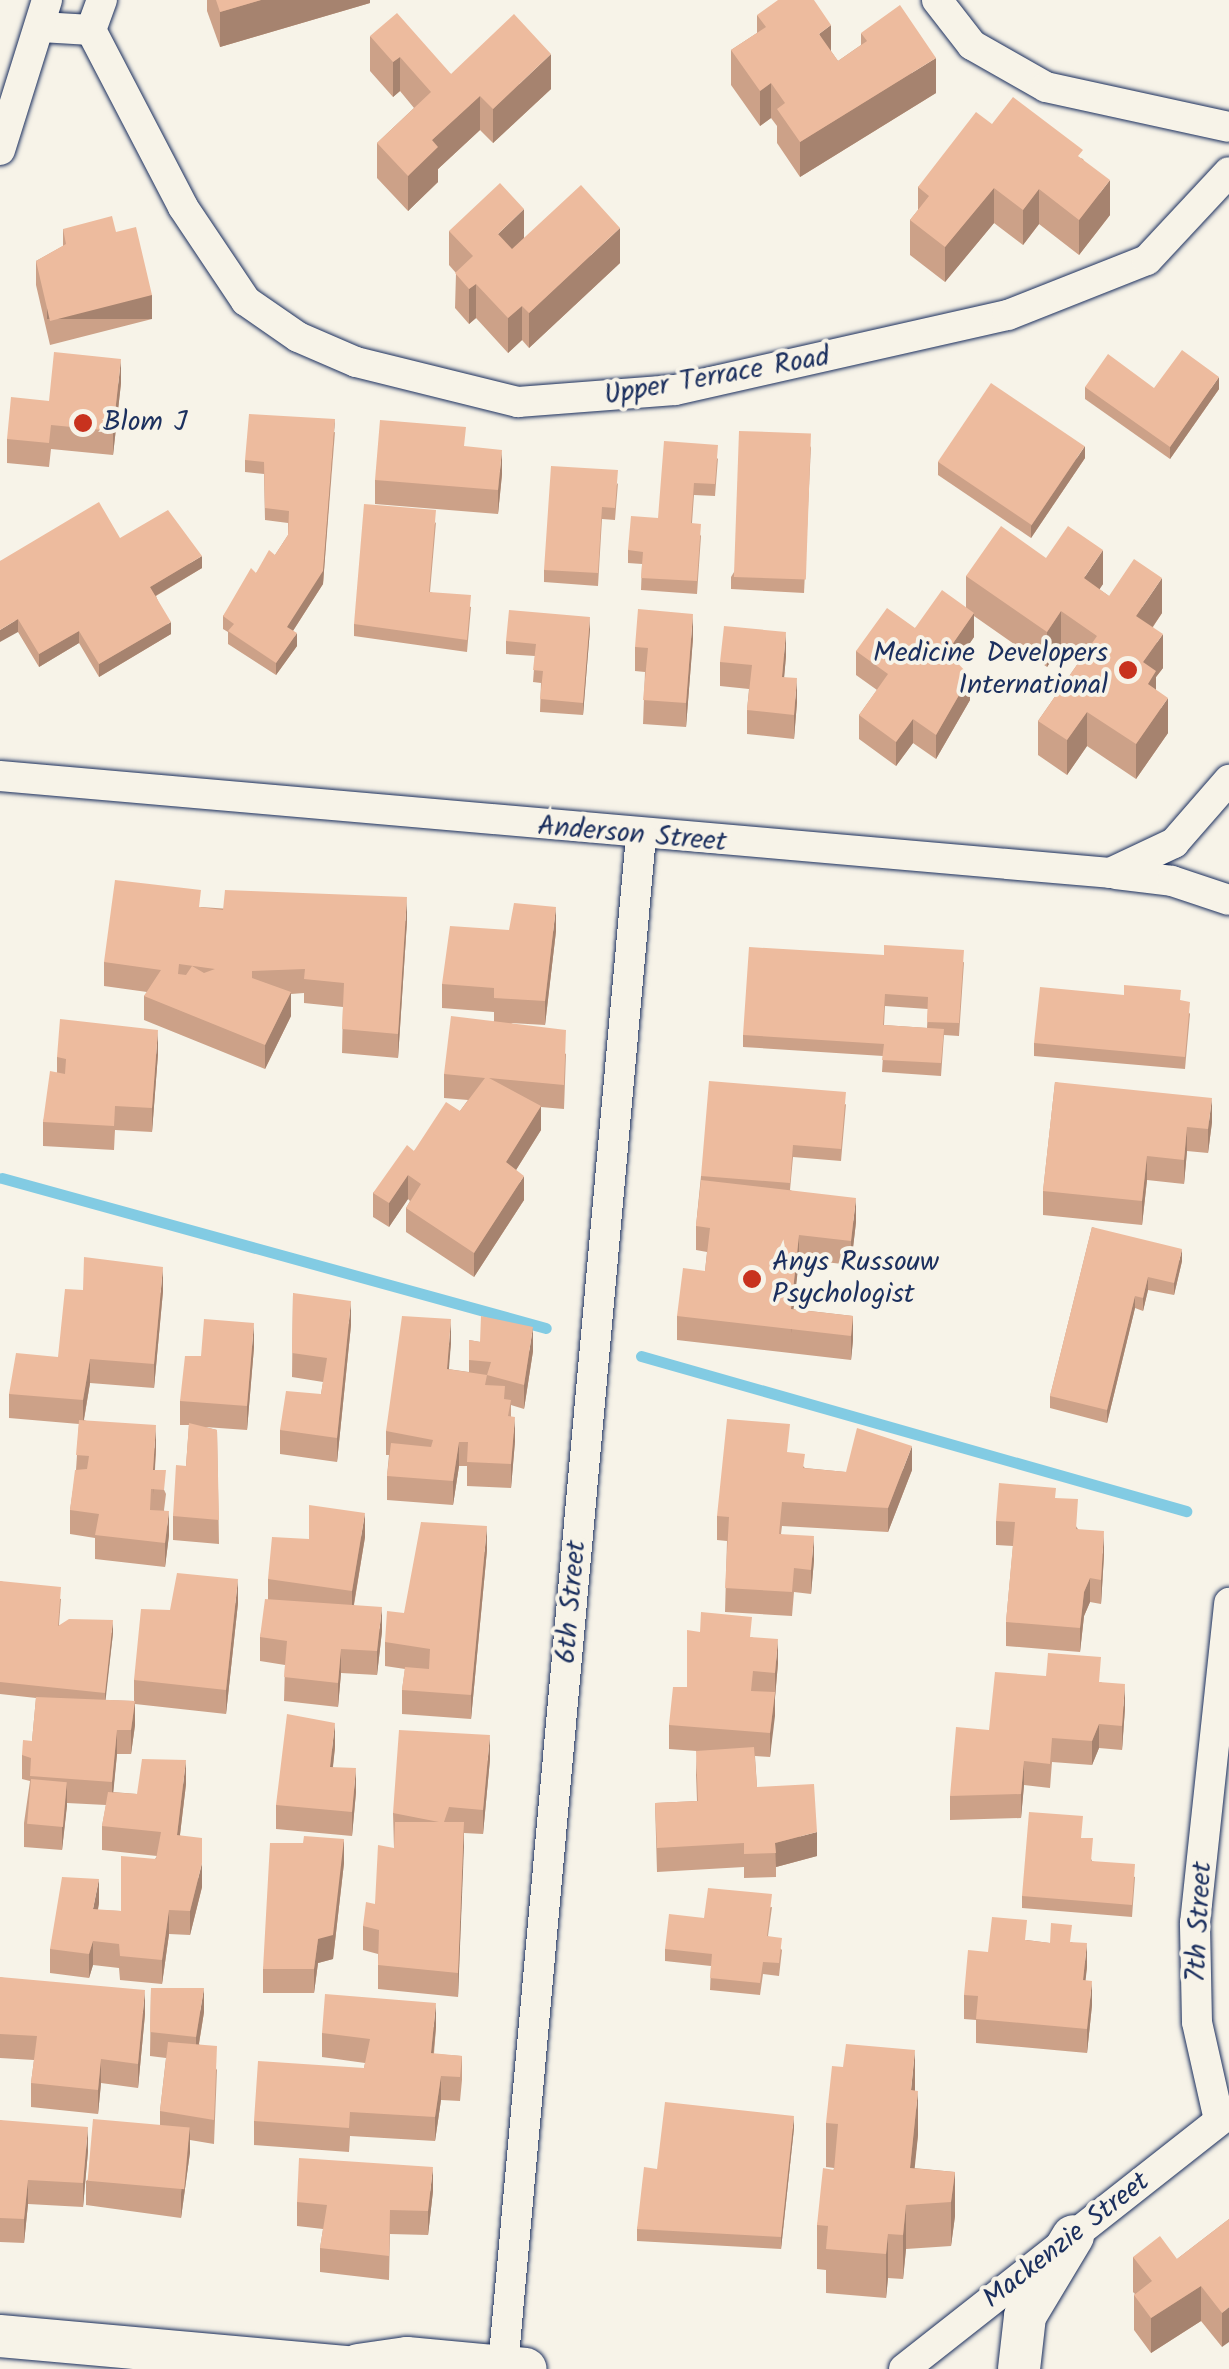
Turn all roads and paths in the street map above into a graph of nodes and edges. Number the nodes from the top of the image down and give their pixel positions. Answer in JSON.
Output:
{"nodes":[{"id":1,"x":102,"y":0,"type":"edge"},
{"id":2,"x":937,"y":0,"type":"edge"},
{"id":3,"x":44,"y":14,"type":"edge"},
{"id":4,"x":92,"y":30,"type":"junction"},
{"id":5,"x":1229,"y":127,"type":"edge"},
{"id":6,"x":0,"y":150,"type":"edge"},
{"id":7,"x":1229,"y":172,"type":"edge"},
{"id":8,"x":0,"y":776,"type":"edge"},
{"id":9,"x":1224,"y":799,"type":"edge"},
{"id":10,"x":641,"y":837,"type":"junction"},
{"id":11,"x":1110,"y":873,"type":"junction"},
{"id":12,"x":1229,"y":900,"type":"edge"},
{"id":13,"x":1229,"y":1603,"type":"edge"},
{"id":14,"x":1224,"y":2116,"type":"edge"},
{"id":15,"x":1073,"y":2236,"type":"junction"},
{"id":16,"x":0,"y":2336,"type":"edge"},
{"id":17,"x":363,"y":2367,"type":"edge"},
{"id":18,"x":514,"y":2368,"type":"edge"},
{"id":19,"x":904,"y":2369,"type":"edge"},
{"id":20,"x":1019,"y":2369,"type":"edge"}],
"edges":[{"from":1,"to":4,"type":"street"},
{"from":2,"to":5,"type":"street"},
{"from":3,"to":4,"type":"street"},
{"from":3,"to":6,"type":"street"},
{"from":4,"to":7,"type":"street","name":"Upper Terrace Road"},
{"from":8,"to":10,"type":"street","name":"Anderson Street"},
{"from":9,"to":11,"type":"street","name":"Anderson Street"},
{"from":10,"to":11,"type":"street","name":"Anderson Street"},
{"from":10,"to":18,"type":"street","name":"6th Street"},
{"from":11,"to":12,"type":"street"},
{"from":13,"to":14,"type":"street","name":"7th Street"},
{"from":14,"to":15,"type":"street","name":"Mackenzie Street"},
{"from":15,"to":19,"type":"street","name":"Mackenzie Street"},
{"from":15,"to":20,"type":"main road"},
{"from":16,"to":17,"type":"main road"},
{"from":17,"to":18,"type":"main road"}]}
